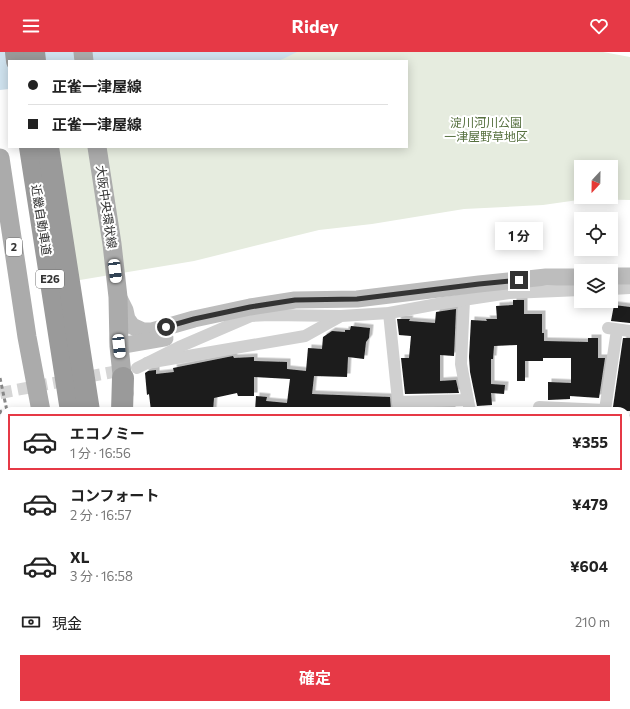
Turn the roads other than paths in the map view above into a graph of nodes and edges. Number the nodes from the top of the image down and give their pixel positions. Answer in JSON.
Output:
{"nodes":[{"id":1,"x":30,"y":148,"type":"edge"},
{"id":2,"x":48,"y":148,"type":"edge"},
{"id":3,"x":97,"y":148,"type":"edge"},
{"id":4,"x":0,"y":158,"type":"edge"},
{"id":5,"x":618,"y":276,"type":"edge"},
{"id":6,"x":630,"y":276,"type":"edge"},
{"id":7,"x":574,"y":277,"type":"edge"},
{"id":8,"x":630,"y":288,"type":"edge"},
{"id":9,"x":618,"y":289,"type":"edge"},
{"id":10,"x":574,"y":290,"type":"edge"},
{"id":11,"x":464,"y":300,"type":"junction"},
{"id":12,"x":389,"y":313,"type":"junction"},
{"id":13,"x":212,"y":316,"type":"junction"},
{"id":14,"x":341,"y":316,"type":"junction"},
{"id":15,"x":630,"y":331,"type":"edge"},
{"id":16,"x":123,"y":334,"type":"junction"},
{"id":17,"x":135,"y":370,"type":"junction"},
{"id":18,"x":399,"y":406,"type":"edge"},
{"id":19,"x":468,"y":406,"type":"edge"},
{"id":20,"x":40,"y":407,"type":"edge"},
{"id":21,"x":70,"y":407,"type":"edge"},
{"id":22,"x":88,"y":407,"type":"edge"},
{"id":23,"x":125,"y":407,"type":"edge"},
{"id":24,"x":606,"y":407,"type":"edge"}],
"edges":[{"from":1,"to":21,"type":"highway","name":"近畿自動車道","number":"E26","bridge":true},
{"from":2,"to":22,"type":"highway","name":"近畿自動車道","number":"E26","bridge":true},
{"from":3,"to":16,"type":"main road","name":"大阪中央環状線"},
{"from":4,"to":20,"type":"main road","number":"2"},
{"from":5,"to":6,"type":"main road"},
{"from":7,"to":13,"type":"main road"},
{"from":8,"to":9,"type":"street"},
{"from":10,"to":11,"type":"street"},
{"from":11,"to":12,"type":"street"},
{"from":11,"to":19,"type":"street"},
{"from":12,"to":14,"type":"street"},
{"from":12,"to":18,"type":"street"},
{"from":13,"to":16,"type":"main road"},
{"from":13,"to":16,"type":"main road"},
{"from":14,"to":17,"type":"street"},
{"from":14,"to":17,"type":"street"},
{"from":15,"to":24,"type":"street"},
{"from":16,"to":17,"type":"main road","name":"大阪中央環状線"},
{"from":17,"to":23,"type":"highway"},
{"from":18,"to":19,"type":"street"}]}
